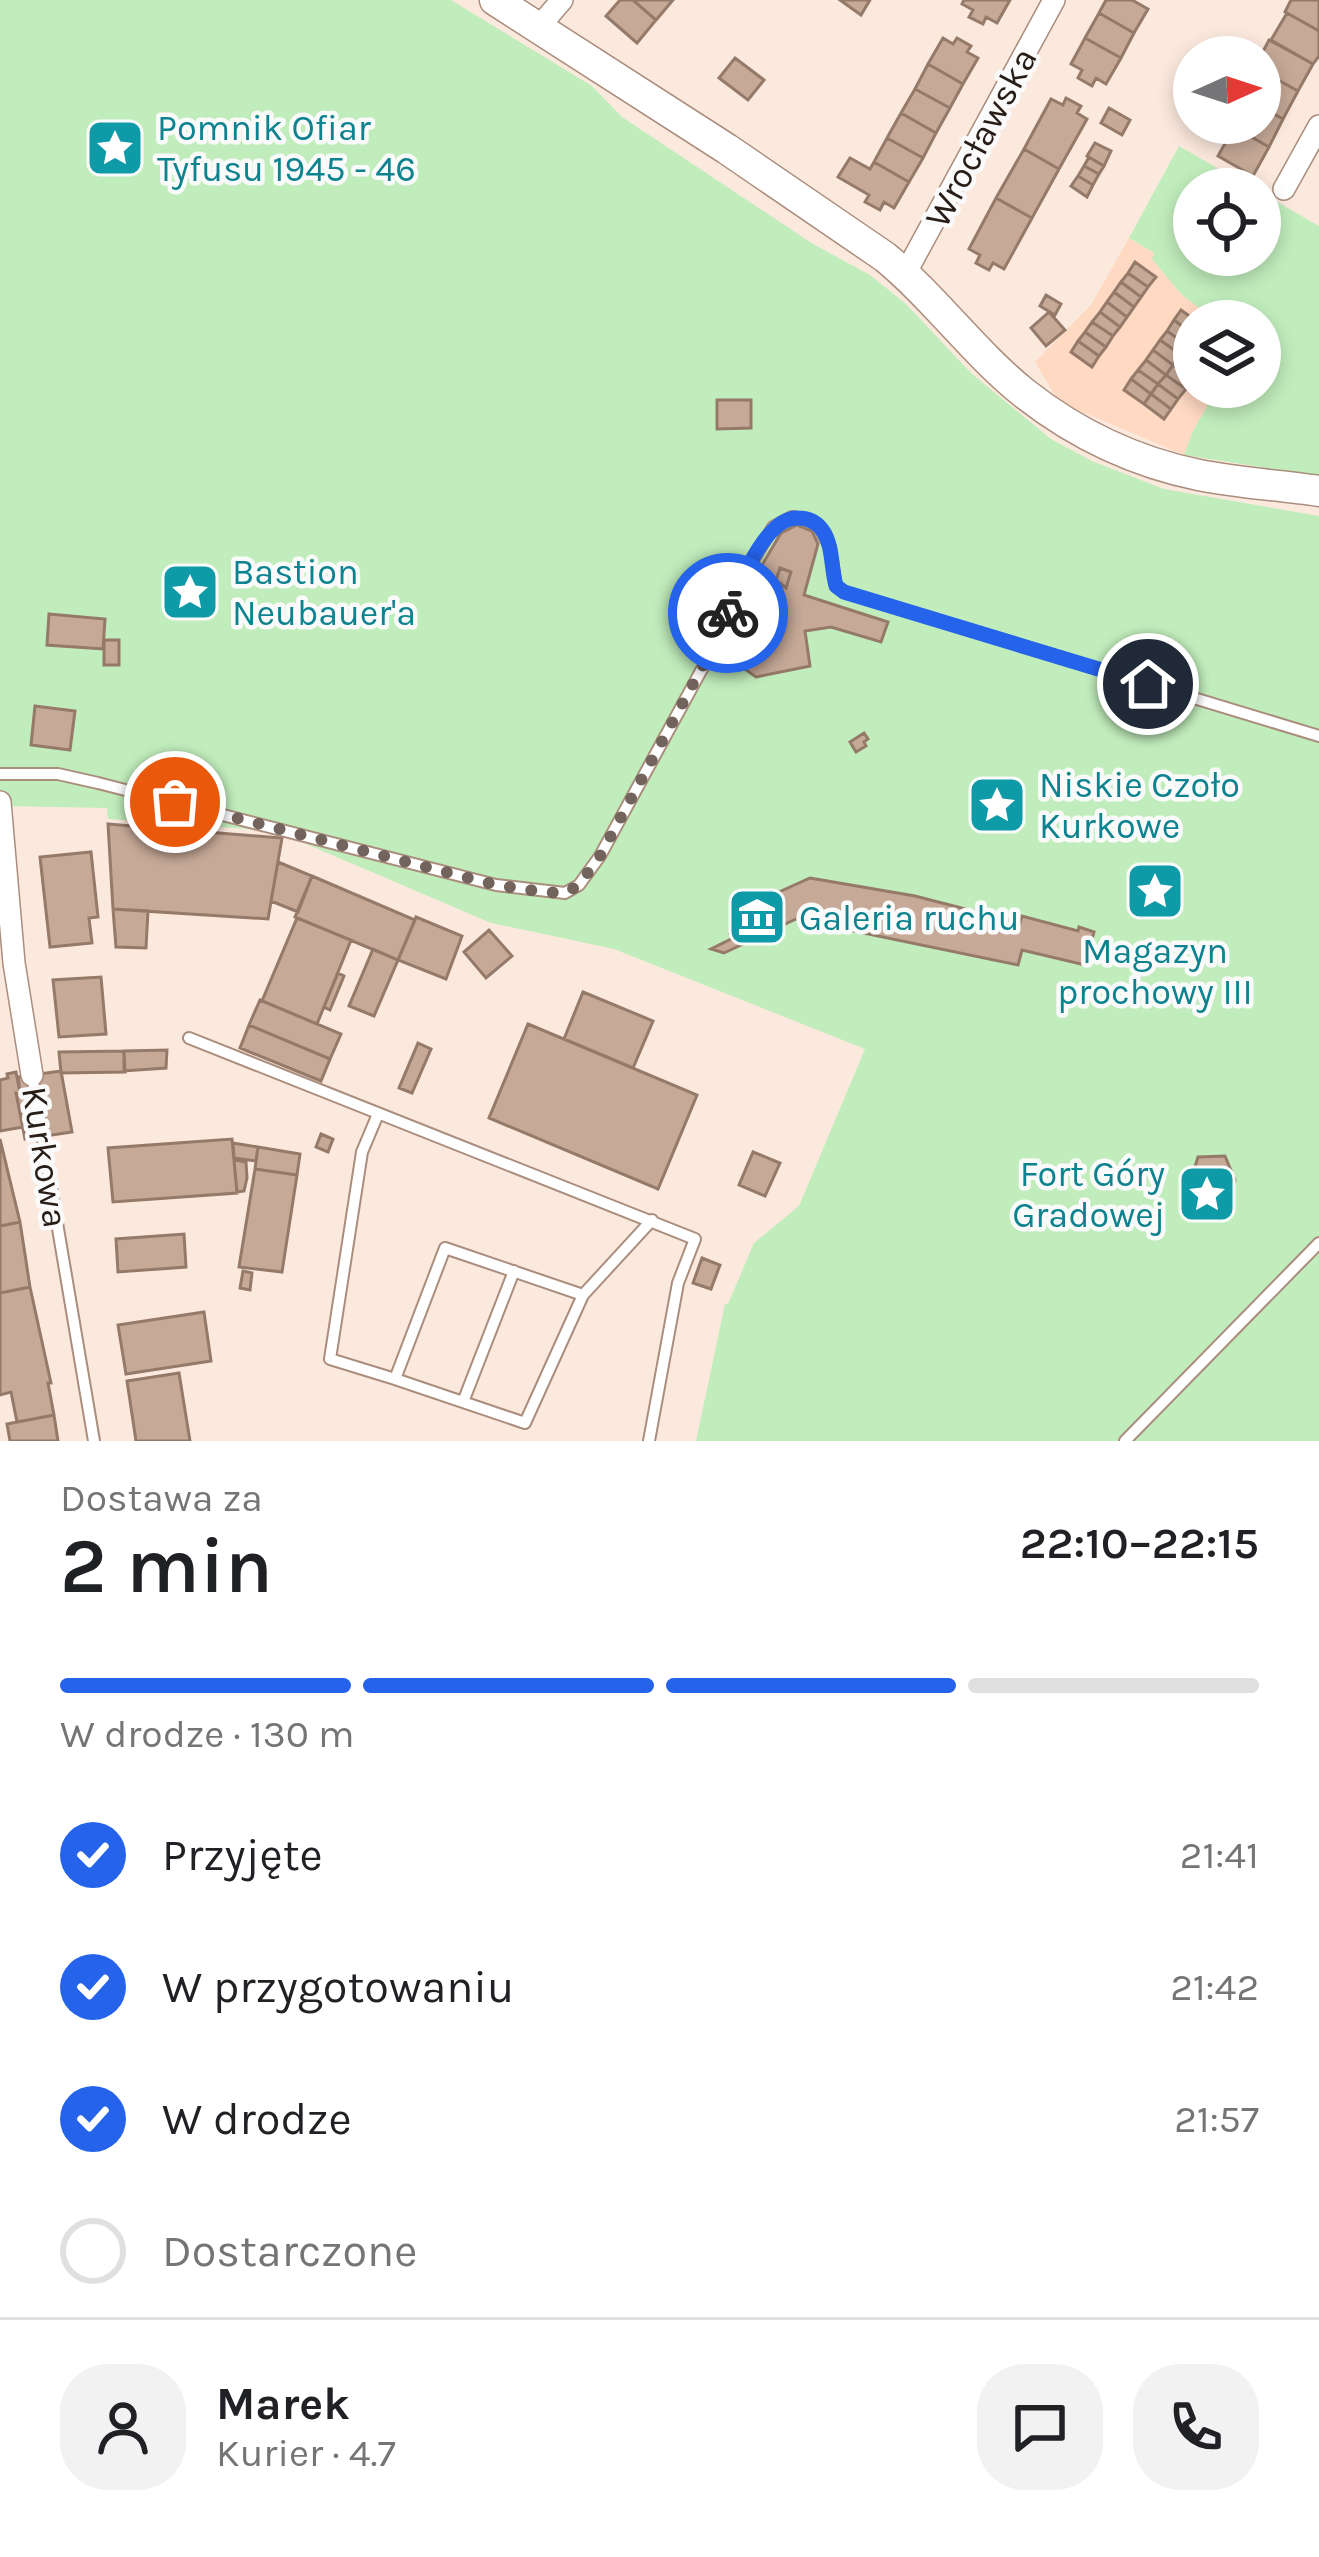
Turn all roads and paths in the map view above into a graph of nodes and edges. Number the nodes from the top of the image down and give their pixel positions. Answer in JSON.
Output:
{"nodes":[{"id":1,"x":494,"y":0,"type":"edge"},
{"id":2,"x":562,"y":0,"type":"edge"},
{"id":3,"x":1054,"y":0,"type":"edge"},
{"id":4,"x":538,"y":28,"type":"junction"},
{"id":5,"x":1319,"y":126,"type":"edge"},
{"id":6,"x":1283,"y":189,"type":"dead end"},
{"id":7,"x":905,"y":274,"type":"junction"},
{"id":8,"x":1319,"y":491,"type":"edge"},
{"id":9,"x":1319,"y":736,"type":"edge"},
{"id":10,"x":0,"y":774,"type":"edge"},
{"id":11,"x":0,"y":801,"type":"edge"},
{"id":12,"x":7,"y":965,"type":"edge"},
{"id":13,"x":189,"y":1038,"type":"dead end"},
{"id":14,"x":32,"y":1075,"type":"joint"},
{"id":15,"x":378,"y":1114,"type":"junction"},
{"id":16,"x":652,"y":1220,"type":"junction"},
{"id":17,"x":1319,"y":1243,"type":"edge"},
{"id":18,"x":514,"y":1271,"type":"junction"},
{"id":19,"x":584,"y":1295,"type":"junction"},
{"id":20,"x":394,"y":1378,"type":"junction"},
{"id":21,"x":463,"y":1402,"type":"junction"},
{"id":22,"x":94,"y":1441,"type":"edge"},
{"id":23,"x":649,"y":1441,"type":"edge"},
{"id":24,"x":1125,"y":1441,"type":"edge"}],
"edges":[{"from":1,"to":4,"type":"street"},
{"from":2,"to":4,"type":"street"},
{"from":3,"to":7,"type":"street","name":"Wrocławska"},
{"from":4,"to":7,"type":"street"},
{"from":5,"to":6,"type":"street"},
{"from":7,"to":8,"type":"street"},
{"from":9,"to":10,"type":"lane"},
{"from":11,"to":12,"type":"street","name":"Kurkowa"},
{"from":12,"to":14,"type":"street","name":"Kurkowa"},
{"from":13,"to":15,"type":"lane"},
{"from":14,"to":22,"type":"lane","name":"Kurkowa"},
{"from":15,"to":16,"type":"lane"},
{"from":15,"to":20,"type":"lane"},
{"from":16,"to":19,"type":"lane"},
{"from":16,"to":23,"type":"lane"},
{"from":17,"to":24,"type":"lane"},
{"from":18,"to":19,"type":"lane"},
{"from":18,"to":20,"type":"lane"},
{"from":18,"to":21,"type":"lane"},
{"from":19,"to":21,"type":"lane"},
{"from":20,"to":21,"type":"lane"}]}
